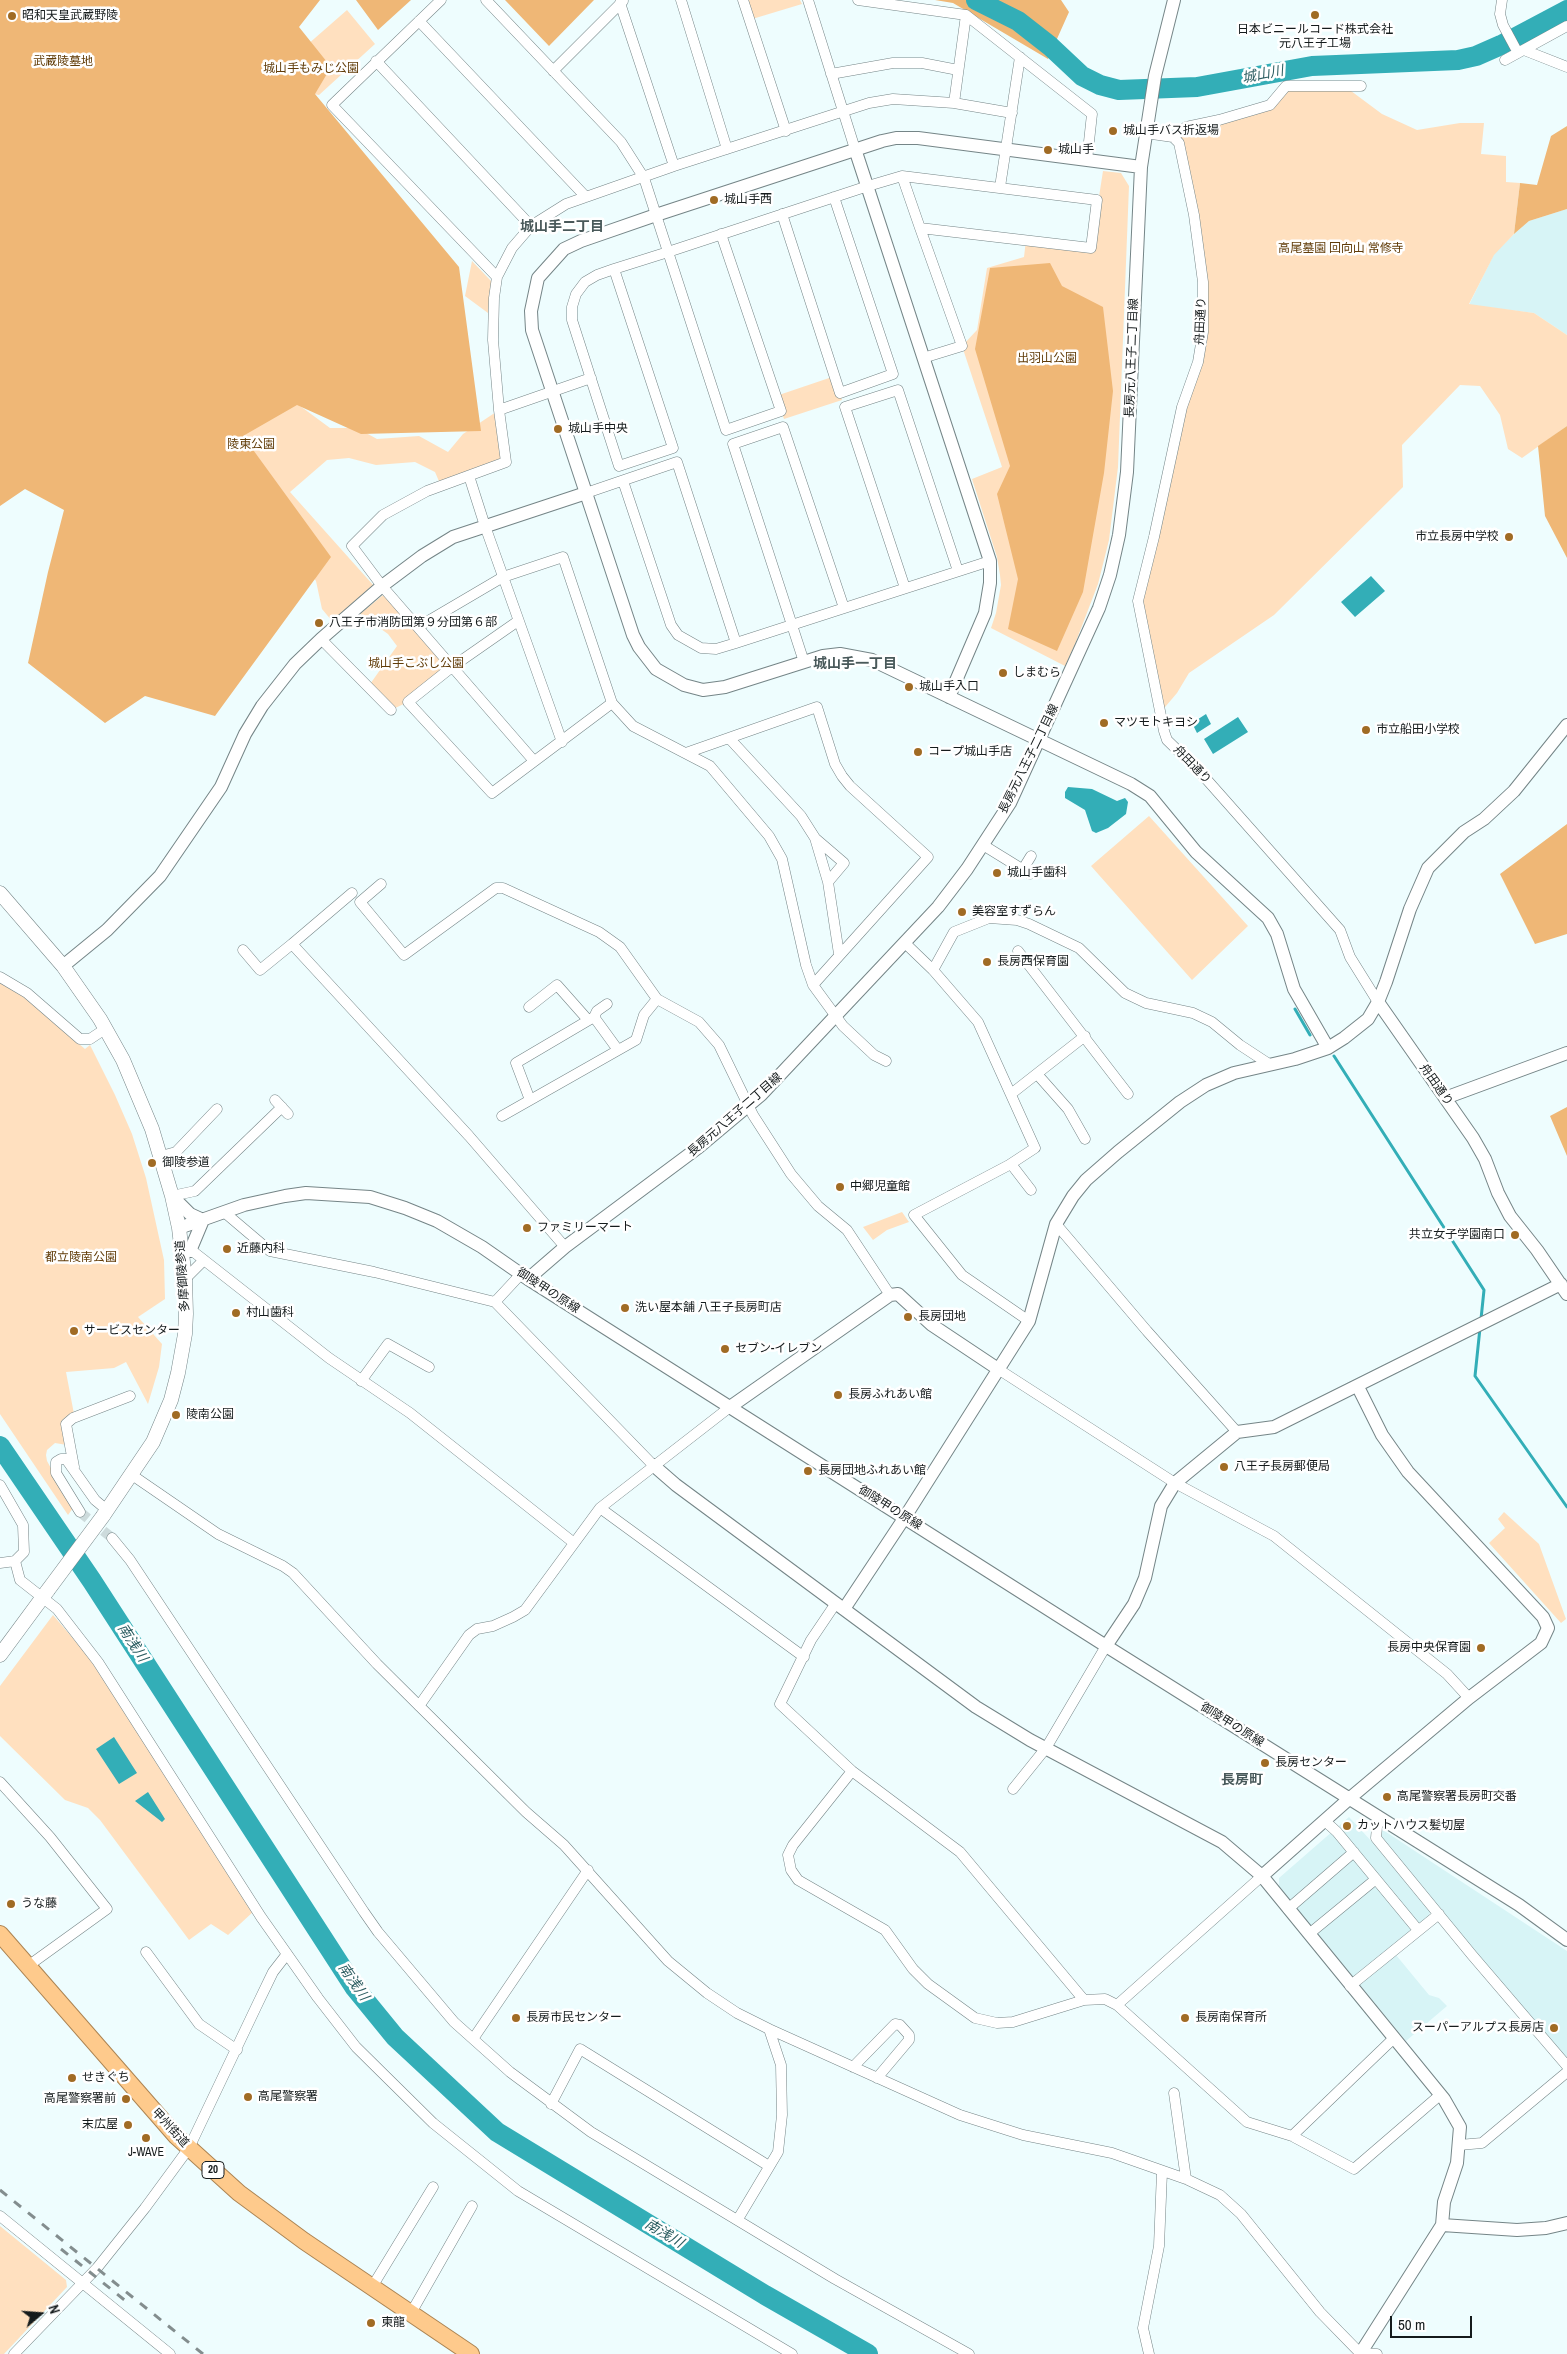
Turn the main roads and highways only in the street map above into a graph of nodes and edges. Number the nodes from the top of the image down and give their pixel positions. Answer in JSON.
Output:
{"nodes":[{"id":1,"x":0,"y":893,"type":"edge"},
{"id":2,"x":0,"y":1655,"type":"edge"},
{"id":3,"x":0,"y":1934,"type":"edge"},
{"id":4,"x":471,"y":2354,"type":"edge"}],
"edges":[{"from":1,"to":2,"type":"main road","name":"多摩御陵参道","bridge":true},
{"from":3,"to":4,"type":"highway","name":"甲州街道","number":"20"}]}
